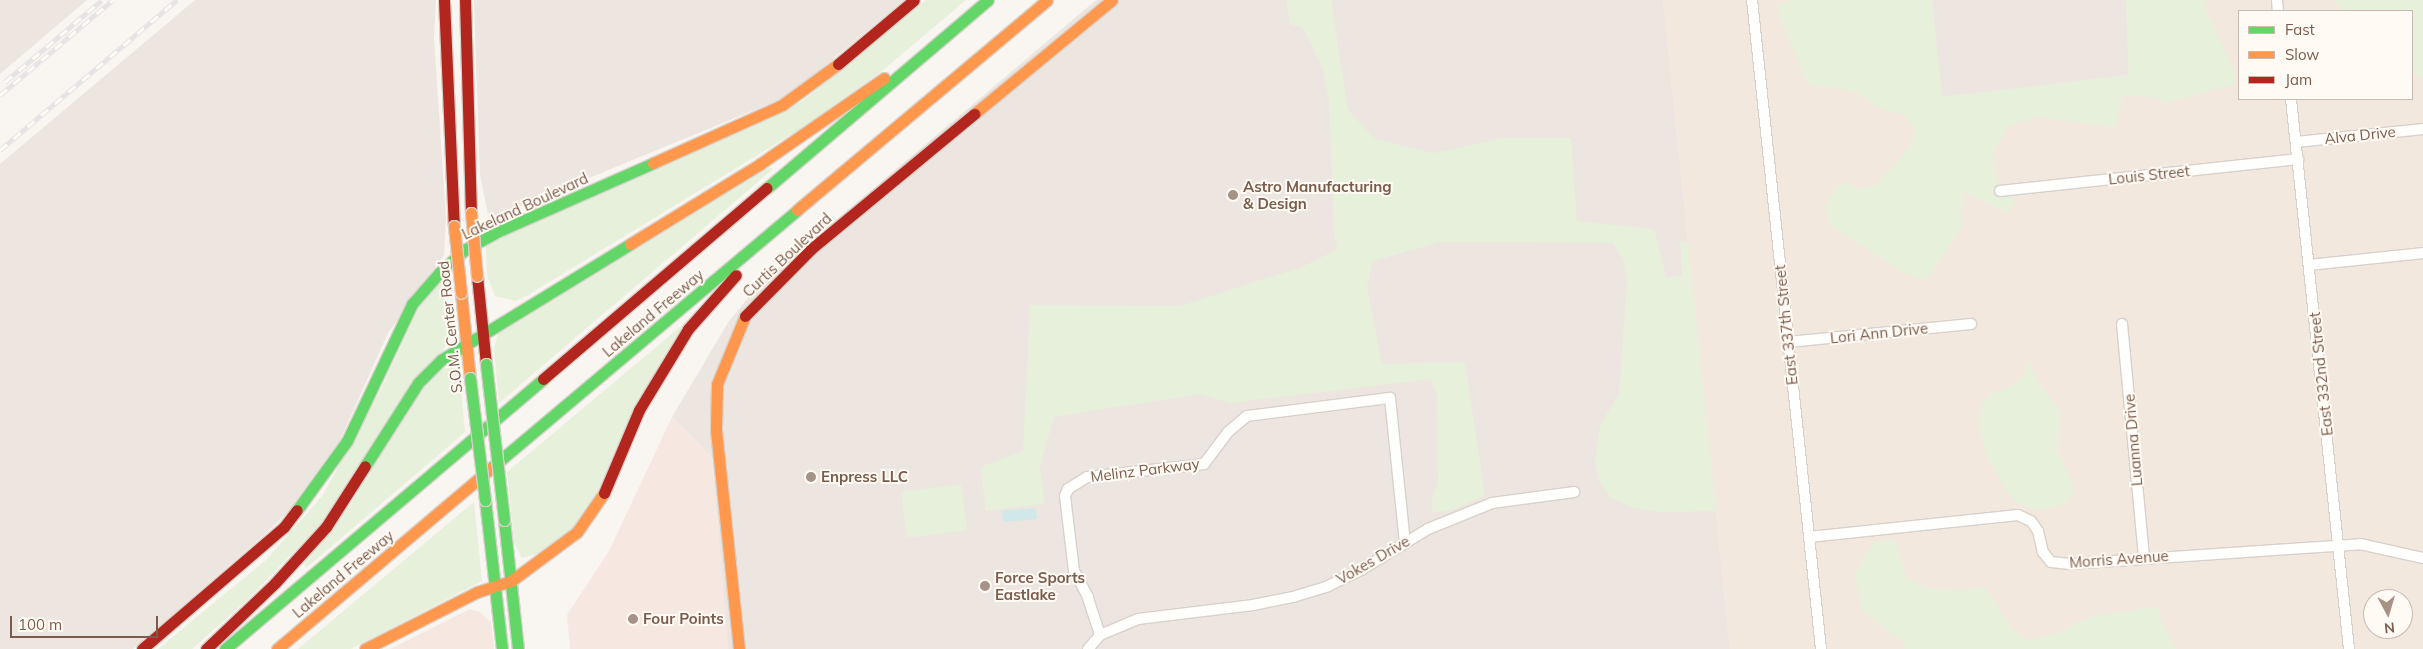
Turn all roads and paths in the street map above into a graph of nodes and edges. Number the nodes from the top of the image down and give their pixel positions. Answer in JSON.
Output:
{"nodes":[{"id":1,"x":444,"y":0,"type":"edge"},
{"id":2,"x":466,"y":0,"type":"edge"},
{"id":3,"x":914,"y":0,"type":"edge"},
{"id":4,"x":988,"y":0,"type":"edge"},
{"id":5,"x":1047,"y":0,"type":"edge"},
{"id":6,"x":1112,"y":0,"type":"edge"},
{"id":7,"x":1752,"y":0,"type":"edge"},
{"id":8,"x":936,"y":48,"type":"junction"},
{"id":9,"x":2291,"y":100,"type":"edge"},
{"id":10,"x":2423,"y":129,"type":"edge"},
{"id":11,"x":2296,"y":142,"type":"junction"},
{"id":12,"x":2298,"y":159,"type":"junction"},
{"id":13,"x":2000,"y":191,"type":"dead end"},
{"id":14,"x":776,"y":229,"type":"junction"},
{"id":15,"x":2423,"y":253,"type":"edge"},
{"id":16,"x":2309,"y":265,"type":"junction"},
{"id":17,"x":1971,"y":324,"type":"dead end"},
{"id":18,"x":2122,"y":324,"type":"dead end"},
{"id":19,"x":483,"y":331,"type":"junction"},
{"id":20,"x":1788,"y":342,"type":"junction"},
{"id":21,"x":467,"y":343,"type":"junction"},
{"id":22,"x":1574,"y":492,"type":"dead end"},
{"id":23,"x":1809,"y":537,"type":"junction"},
{"id":24,"x":1406,"y":542,"type":"junction"},
{"id":25,"x":2338,"y":544,"type":"junction"},
{"id":26,"x":2144,"y":556,"type":"junction"},
{"id":27,"x":2423,"y":558,"type":"edge"},
{"id":28,"x":511,"y":581,"type":"junction"},
{"id":29,"x":495,"y":586,"type":"junction"},
{"id":30,"x":1100,"y":636,"type":"junction"},
{"id":31,"x":142,"y":649,"type":"edge"},
{"id":32,"x":206,"y":649,"type":"edge"},
{"id":33,"x":225,"y":649,"type":"edge"},
{"id":34,"x":277,"y":649,"type":"edge"},
{"id":35,"x":365,"y":649,"type":"edge"},
{"id":36,"x":502,"y":649,"type":"edge"},
{"id":37,"x":518,"y":649,"type":"edge"},
{"id":38,"x":739,"y":649,"type":"edge"},
{"id":39,"x":1088,"y":649,"type":"edge"},
{"id":40,"x":1820,"y":649,"type":"edge"},
{"id":41,"x":2349,"y":649,"type":"edge"}],
"edges":[{"from":1,"to":21,"type":"main road","name":"S.O.M. Center Road","bridge":true},
{"from":2,"to":19,"type":"main road","bridge":true},
{"from":3,"to":31,"type":"main road","name":"Lakeland Boulevard"},
{"from":4,"to":8,"type":"main road","name":"Lakeland Freeway"},
{"from":5,"to":14,"type":"main road","name":"Lakeland Freeway"},
{"from":6,"to":38,"type":"main road","name":"Curtis Boulevard"},
{"from":7,"to":20,"type":"street","name":"East 337th Street"},
{"from":8,"to":19,"type":"main road"},
{"from":8,"to":33,"type":"main road","name":"Lakeland Freeway"},
{"from":9,"to":11,"type":"street","name":"East 332nd Street"},
{"from":10,"to":11,"type":"street","name":"Alva Drive"},
{"from":11,"to":12,"type":"street","name":"East 332nd Street"},
{"from":12,"to":13,"type":"street","name":"Louis Street"},
{"from":12,"to":16,"type":"street","name":"East 332nd Street"},
{"from":14,"to":28,"type":"main road"},
{"from":14,"to":34,"type":"main road","name":"Lakeland Freeway"},
{"from":15,"to":16,"type":"street"},
{"from":16,"to":25,"type":"street","name":"East 332nd Street"},
{"from":17,"to":20,"type":"street","name":"Lori Ann Drive"},
{"from":18,"to":26,"type":"street","name":"Luanna Drive"},
{"from":19,"to":21,"type":"main road"},
{"from":19,"to":28,"type":"main road","bridge":true},
{"from":20,"to":23,"type":"street","name":"East 337th Street"},
{"from":21,"to":29,"type":"main road","name":"S.O.M. Center Road","bridge":true},
{"from":21,"to":32,"type":"main road"},
{"from":22,"to":24,"type":"street","name":"Vokes Drive"},
{"from":23,"to":26,"type":"street","name":"Morris Avenue"},
{"from":23,"to":40,"type":"street","name":"East 337th Street"},
{"from":24,"to":30,"type":"street","name":"Vokes Drive"},
{"from":24,"to":30,"type":"street","name":"Melinz Parkway"},
{"from":25,"to":26,"type":"street","name":"Morris Avenue"},
{"from":25,"to":27,"type":"street","name":"Morris Avenue"},
{"from":25,"to":41,"type":"street","name":"East 332nd Street"},
{"from":28,"to":29,"type":"main road"},
{"from":28,"to":37,"type":"main road"},
{"from":29,"to":35,"type":"main road"},
{"from":29,"to":36,"type":"main road","name":"S.O.M. Center Road"},
{"from":30,"to":39,"type":"street","name":"Vokes Drive"}]}
